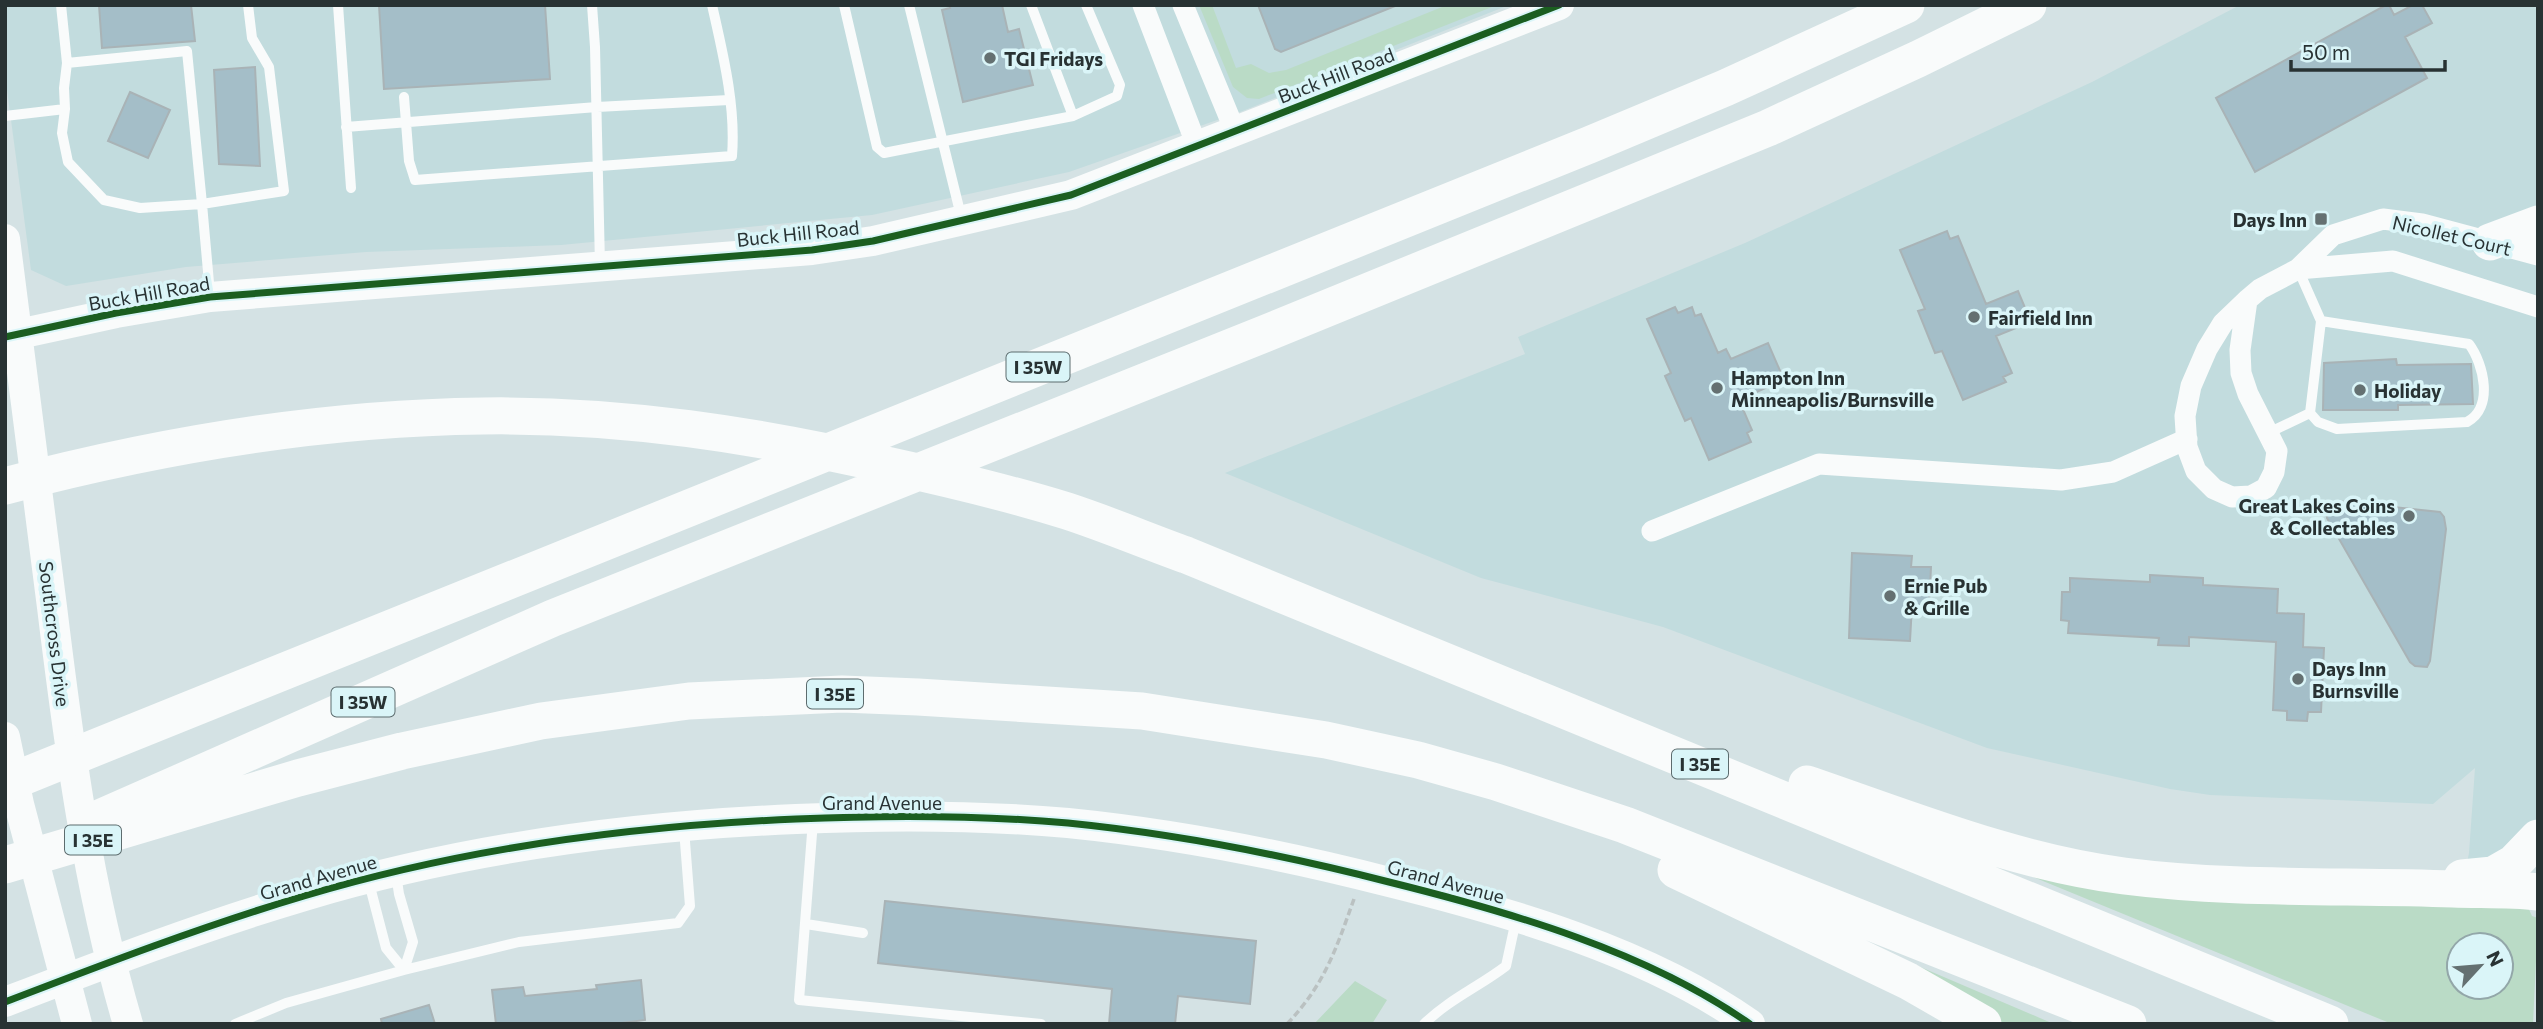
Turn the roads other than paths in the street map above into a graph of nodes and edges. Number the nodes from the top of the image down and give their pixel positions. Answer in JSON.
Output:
{"nodes":[{"id":1,"x":61,"y":5,"type":"edge"},
{"id":2,"x":248,"y":5,"type":"edge"},
{"id":3,"x":338,"y":5,"type":"edge"},
{"id":4,"x":592,"y":5,"type":"edge"},
{"id":5,"x":712,"y":5,"type":"edge"},
{"id":6,"x":844,"y":5,"type":"edge"},
{"id":7,"x":909,"y":5,"type":"edge"},
{"id":8,"x":1031,"y":5,"type":"edge"},
{"id":9,"x":1086,"y":5,"type":"edge"},
{"id":10,"x":1143,"y":5,"type":"edge"},
{"id":11,"x":1183,"y":5,"type":"edge"},
{"id":12,"x":1559,"y":5,"type":"edge"},
{"id":13,"x":1906,"y":5,"type":"edge"},
{"id":14,"x":2028,"y":5,"type":"edge"},
{"id":15,"x":67,"y":63,"type":"junction"},
{"id":16,"x":404,"y":97,"type":"dead end"},
{"id":17,"x":729,"y":100,"type":"junction"},
{"id":18,"x":597,"y":107,"type":"junction"},
{"id":19,"x":65,"y":110,"type":"junction"},
{"id":20,"x":5,"y":116,"type":"edge"},
{"id":21,"x":1073,"y":116,"type":"junction"},
{"id":22,"x":406,"y":121,"type":"junction"},
{"id":23,"x":346,"y":127,"type":"junction"},
{"id":24,"x":1236,"y":131,"type":"junction"},
{"id":25,"x":942,"y":143,"type":"junction"},
{"id":26,"x":1196,"y":146,"type":"junction"},
{"id":27,"x":598,"y":167,"type":"junction"},
{"id":28,"x":351,"y":188,"type":"dead end"},
{"id":29,"x":202,"y":204,"type":"junction"},
{"id":30,"x":962,"y":221,"type":"junction"},
{"id":31,"x":2538,"y":225,"type":"edge"},
{"id":32,"x":5,"y":239,"type":"edge"},
{"id":33,"x":2490,"y":242,"type":"junction"},
{"id":34,"x":2538,"y":256,"type":"edge"},
{"id":35,"x":600,"y":266,"type":"junction"},
{"id":36,"x":2298,"y":269,"type":"junction"},
{"id":37,"x":210,"y":298,"type":"junction"},
{"id":38,"x":2247,"y":300,"type":"junction"},
{"id":39,"x":2538,"y":307,"type":"edge"},
{"id":40,"x":2321,"y":321,"type":"junction"},
{"id":41,"x":11,"y":335,"type":"edge"},
{"id":42,"x":2310,"y":413,"type":"junction"},
{"id":43,"x":2268,"y":433,"type":"junction"},
{"id":44,"x":2187,"y":439,"type":"junction"},
{"id":45,"x":5,"y":486,"type":"edge"},
{"id":46,"x":1652,"y":531,"type":"dead end"},
{"id":47,"x":1497,"y":681,"type":"junction"},
{"id":48,"x":5,"y":737,"type":"edge"},
{"id":49,"x":1496,"y":782,"type":"junction"},
{"id":50,"x":5,"y":783,"type":"edge"},
{"id":51,"x":177,"y":800,"type":"junction"},
{"id":52,"x":814,"y":818,"type":"junction"},
{"id":53,"x":683,"y":825,"type":"junction"},
{"id":54,"x":2538,"y":838,"type":"edge"},
{"id":55,"x":5,"y":859,"type":"edge"},
{"id":56,"x":5,"y":865,"type":"edge"},
{"id":57,"x":381,"y":876,"type":"junction"},
{"id":58,"x":2396,"y":887,"type":"junction"},
{"id":59,"x":2538,"y":892,"type":"edge"},
{"id":60,"x":1517,"y":917,"type":"junction"},
{"id":61,"x":806,"y":924,"type":"junction"},
{"id":62,"x":863,"y":933,"type":"dead end"},
{"id":63,"x":110,"y":962,"type":"junction"},
{"id":64,"x":404,"y":970,"type":"junction"},
{"id":65,"x":64,"y":979,"type":"junction"},
{"id":66,"x":5,"y":1002,"type":"edge"},
{"id":67,"x":922,"y":1018,"type":"edge"},
{"id":68,"x":966,"y":1020,"type":"edge"},
{"id":69,"x":78,"y":1024,"type":"edge"},
{"id":70,"x":128,"y":1024,"type":"edge"},
{"id":71,"x":235,"y":1024,"type":"edge"},
{"id":72,"x":1041,"y":1024,"type":"edge"},
{"id":73,"x":1424,"y":1024,"type":"edge"},
{"id":74,"x":1751,"y":1024,"type":"edge"},
{"id":75,"x":1983,"y":1024,"type":"edge"},
{"id":76,"x":2128,"y":1024,"type":"edge"},
{"id":77,"x":2330,"y":1024,"type":"edge"}],
"edges":[{"from":1,"to":15,"type":"lane"},
{"from":2,"to":29,"type":"lane"},
{"from":3,"to":23,"type":"lane"},
{"from":4,"to":18,"type":"lane"},
{"from":5,"to":17,"type":"lane"},
{"from":6,"to":25,"type":"lane"},
{"from":7,"to":25,"type":"lane"},
{"from":8,"to":21,"type":"lane"},
{"from":9,"to":21,"type":"lane"},
{"from":10,"to":26,"type":"street"},
{"from":11,"to":24,"type":"street"},
{"from":12,"to":24,"type":"street","name":"Buck Hill Road"},
{"from":13,"to":50,"type":"highway","number":"I 35W"},
{"from":14,"to":51,"type":"highway","number":"I 35W"},
{"from":15,"to":19,"type":"lane"},
{"from":15,"to":29,"type":"lane"},
{"from":16,"to":22,"type":"lane"},
{"from":17,"to":18,"type":"lane"},
{"from":17,"to":27,"type":"lane"},
{"from":18,"to":22,"type":"lane"},
{"from":18,"to":27,"type":"lane"},
{"from":19,"to":20,"type":"lane"},
{"from":19,"to":29,"type":"lane"},
{"from":21,"to":25,"type":"lane"},
{"from":22,"to":23,"type":"lane"},
{"from":22,"to":27,"type":"lane"},
{"from":23,"to":28,"type":"lane"},
{"from":24,"to":26,"type":"street","name":"Buck Hill Road"},
{"from":25,"to":30,"type":"lane"},
{"from":26,"to":30,"type":"street","name":"Buck Hill Road"},
{"from":27,"to":35,"type":"lane"},
{"from":29,"to":37,"type":"lane"},
{"from":30,"to":35,"type":"street","name":"Buck Hill Road"},
{"from":31,"to":33,"type":"highway"},
{"from":32,"to":41,"type":"street","name":"Southcross Drive"},
{"from":33,"to":34,"type":"street","name":"Nicollet Court"},
{"from":33,"to":36,"type":"street","name":"Nicollet Court"},
{"from":35,"to":37,"type":"street","name":"Buck Hill Road"},
{"from":36,"to":38,"type":"street","name":"Nicollet Court"},
{"from":36,"to":39,"type":"street","name":"Nicollet Court"},
{"from":36,"to":40,"type":"lane"},
{"from":37,"to":41,"type":"street","name":"Buck Hill Road"},
{"from":38,"to":43,"type":"street","name":"Nicollet Court"},
{"from":38,"to":44,"type":"street","name":"Nicollet Court"},
{"from":40,"to":42,"type":"lane"},
{"from":40,"to":42,"type":"lane"},
{"from":41,"to":63,"type":"street","name":"Southcross Drive"},
{"from":42,"to":43,"type":"lane"},
{"from":43,"to":44,"type":"street","name":"Nicollet Court"},
{"from":44,"to":46,"type":"street"},
{"from":45,"to":47,"type":"highway","number":"I 35E"},
{"from":47,"to":58,"type":"highway"},
{"from":47,"to":77,"type":"highway","number":"I 35E"},
{"from":48,"to":65,"type":"street"},
{"from":49,"to":51,"type":"highway","number":"I 35E"},
{"from":49,"to":75,"type":"highway"},
{"from":49,"to":76,"type":"highway","number":"I 35E"},
{"from":51,"to":55,"type":"highway","number":"I 35W"},
{"from":51,"to":56,"type":"highway","number":"I 35E"},
{"from":52,"to":53,"type":"street","name":"Grand Avenue"},
{"from":52,"to":60,"type":"street","name":"Grand Avenue"},
{"from":52,"to":61,"type":"lane"},
{"from":53,"to":57,"type":"street","name":"Grand Avenue"},
{"from":53,"to":64,"type":"lane"},
{"from":54,"to":58,"type":"highway"},
{"from":57,"to":63,"type":"street","name":"Grand Avenue"},
{"from":57,"to":64,"type":"lane"},
{"from":57,"to":64,"type":"lane"},
{"from":58,"to":59,"type":"highway"},
{"from":60,"to":73,"type":"lane"},
{"from":60,"to":74,"type":"street","name":"Grand Avenue"},
{"from":61,"to":62,"type":"lane"},
{"from":61,"to":67,"type":"lane"},
{"from":63,"to":65,"type":"street","name":"Grand Avenue"},
{"from":63,"to":70,"type":"street","name":"Southcross Drive"},
{"from":64,"to":71,"type":"lane"},
{"from":65,"to":66,"type":"street","name":"Grand Avenue"},
{"from":65,"to":69,"type":"street"},
{"from":67,"to":68,"type":"lane"},
{"from":68,"to":72,"type":"lane"}]}
